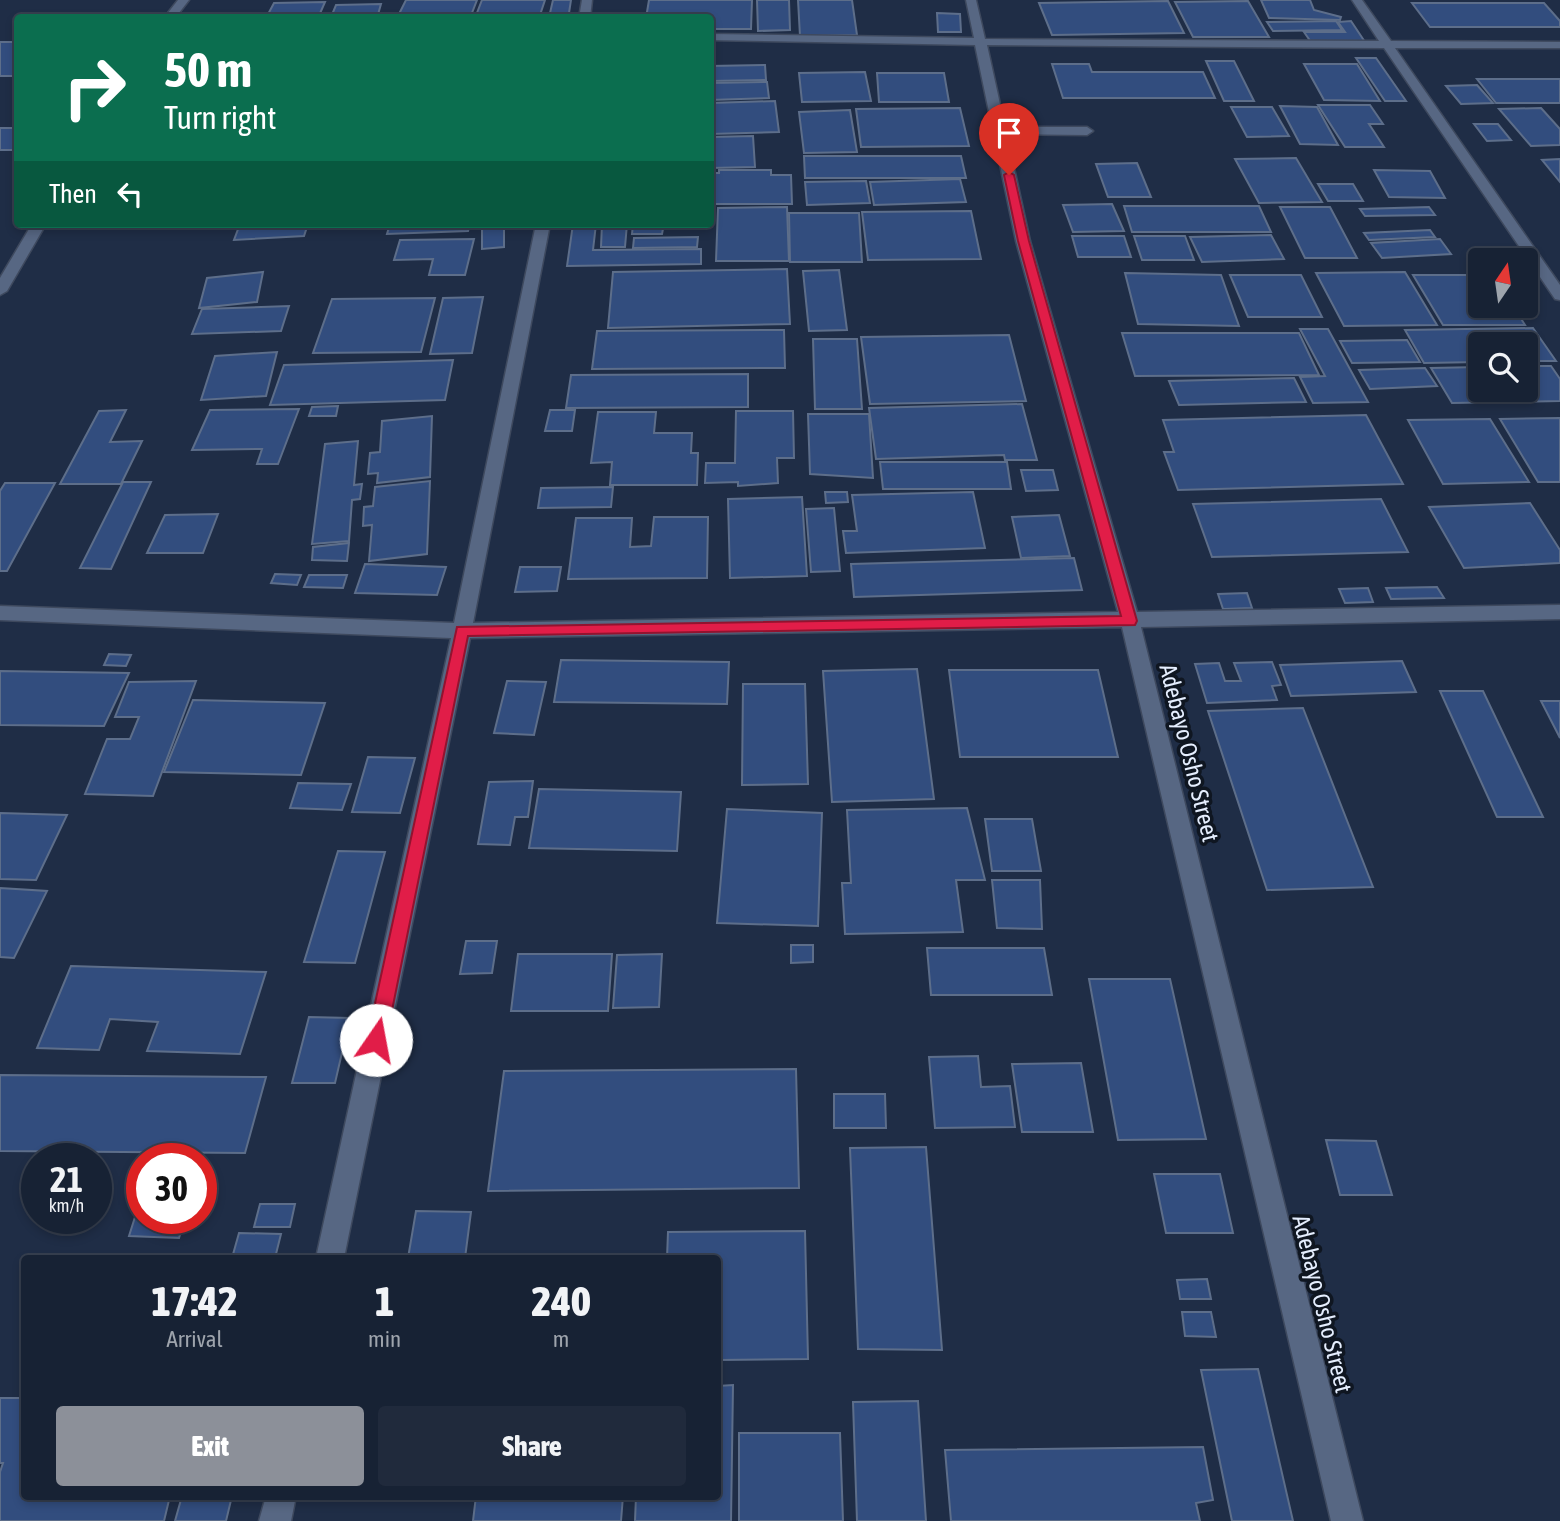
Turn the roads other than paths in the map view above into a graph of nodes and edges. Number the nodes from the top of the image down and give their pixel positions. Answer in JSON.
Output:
{"nodes":[{"id":1,"x":184,"y":0,"type":"edge"},
{"id":2,"x":971,"y":0,"type":"edge"},
{"id":3,"x":1357,"y":0,"type":"edge"},
{"id":4,"x":172,"y":14,"type":"edge"},
{"id":5,"x":714,"y":37,"type":"edge"},
{"id":6,"x":981,"y":42,"type":"junction"},
{"id":7,"x":1390,"y":45,"type":"junction"},
{"id":8,"x":1560,"y":45,"type":"edge"},
{"id":9,"x":1000,"y":131,"type":"junction"},
{"id":10,"x":1087,"y":131,"type":"dead end"},
{"id":11,"x":37,"y":228,"type":"edge"},
{"id":12,"x":542,"y":228,"type":"edge"},
{"id":13,"x":0,"y":291,"type":"edge"},
{"id":14,"x":1560,"y":296,"type":"edge"},
{"id":15,"x":1560,"y":612,"type":"edge"},
{"id":16,"x":0,"y":613,"type":"edge"},
{"id":17,"x":1130,"y":621,"type":"junction"},
{"id":18,"x":462,"y":631,"type":"junction"},
{"id":19,"x":331,"y":1255,"type":"edge"},
{"id":20,"x":280,"y":1500,"type":"edge"},
{"id":21,"x":275,"y":1521,"type":"edge"},
{"id":22,"x":1347,"y":1521,"type":"edge"}],
"edges":[{"from":1,"to":4,"type":"street"},
{"from":2,"to":6,"type":"street","name":"Adebayo Osho Street"},
{"from":3,"to":7,"type":"street"},
{"from":5,"to":6,"type":"street"},
{"from":6,"to":7,"type":"street"},
{"from":6,"to":9,"type":"street","name":"Adebayo Osho Street"},
{"from":7,"to":8,"type":"street"},
{"from":7,"to":14,"type":"street"},
{"from":9,"to":10,"type":"street"},
{"from":9,"to":17,"type":"street","name":"Adebayo Osho Street"},
{"from":11,"to":13,"type":"street"},
{"from":12,"to":18,"type":"street"},
{"from":15,"to":17,"type":"street"},
{"from":16,"to":18,"type":"street"},
{"from":17,"to":18,"type":"street"},
{"from":17,"to":22,"type":"street","name":"Adebayo Osho Street"},
{"from":18,"to":19,"type":"street"},
{"from":20,"to":21,"type":"street"}]}
